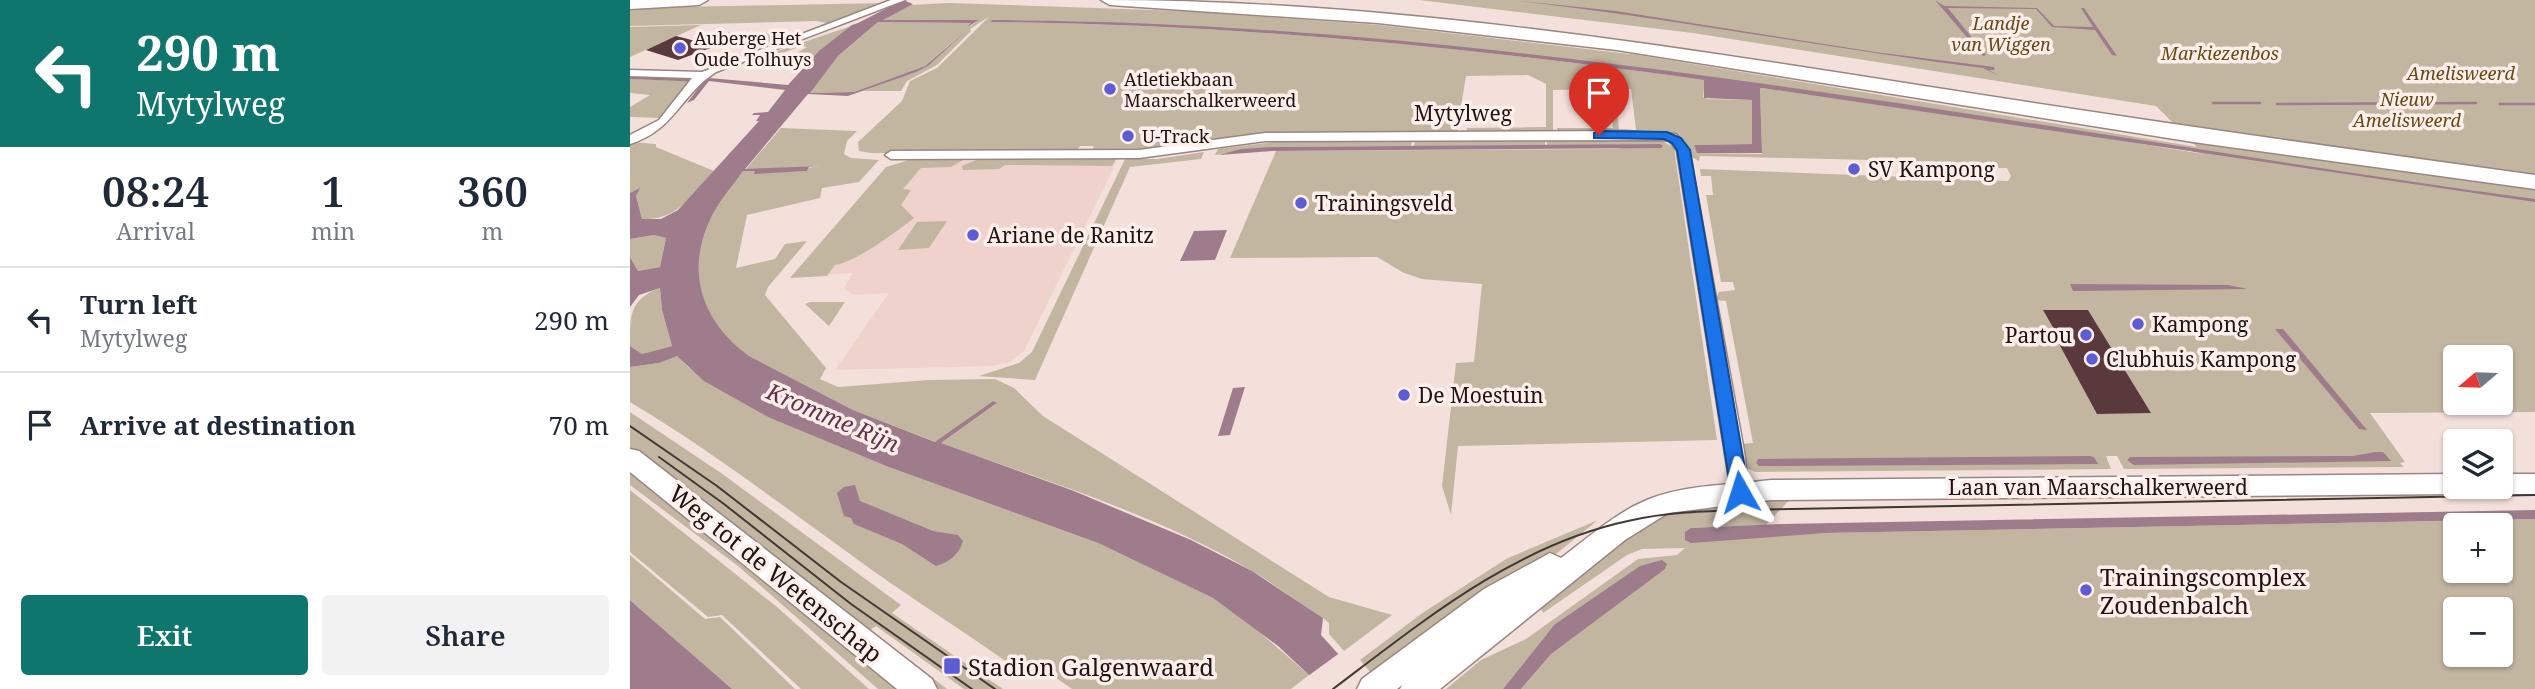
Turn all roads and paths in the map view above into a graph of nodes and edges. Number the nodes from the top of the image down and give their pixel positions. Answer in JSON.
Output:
{"nodes":[{"id":1,"x":640,"y":0,"type":"edge"},
{"id":2,"x":699,"y":0,"type":"edge"},
{"id":3,"x":900,"y":0,"type":"edge"},
{"id":4,"x":1110,"y":0,"type":"edge"},
{"id":5,"x":1287,"y":0,"type":"edge"},
{"id":6,"x":1371,"y":0,"type":"edge"},
{"id":7,"x":630,"y":2,"type":"edge"},
{"id":8,"x":1445,"y":13,"type":"junction"},
{"id":9,"x":630,"y":73,"type":"edge"},
{"id":10,"x":700,"y":78,"type":"junction"},
{"id":11,"x":630,"y":139,"type":"edge"},
{"id":12,"x":891,"y":155,"type":"dead end"},
{"id":13,"x":2535,"y":171,"type":"edge"},
{"id":14,"x":2535,"y":182,"type":"edge"},
{"id":15,"x":630,"y":458,"type":"edge"},
{"id":16,"x":2443,"y":484,"type":"edge"},
{"id":17,"x":2513,"y":484,"type":"edge"},
{"id":18,"x":2535,"y":484,"type":"edge"},
{"id":19,"x":1740,"y":492,"type":"junction"},
{"id":20,"x":1377,"y":686,"type":"edge"},
{"id":21,"x":921,"y":689,"type":"edge"},
{"id":22,"x":1416,"y":689,"type":"edge"}],
"edges":[{"from":1,"to":7,"type":"highway"},
{"from":2,"to":7,"type":"highway"},
{"from":3,"to":10,"type":"street"},
{"from":4,"to":14,"type":"highway"},
{"from":5,"to":8,"type":"highway"},
{"from":6,"to":8,"type":"highway"},
{"from":8,"to":13,"type":"highway"},
{"from":9,"to":10,"type":"street"},
{"from":10,"to":11,"type":"street"},
{"from":12,"to":19,"type":"street","name":"Mytylweg"},
{"from":15,"to":21,"type":"main road","name":"Weg tot de Wetenschap"},
{"from":16,"to":19,"type":"main road","name":"Laan van Maarschalkerweerd"},
{"from":17,"to":18,"type":"main road"},
{"from":19,"to":20,"type":"main road","name":"Laan van Maarschalkerweerd"},
{"from":19,"to":22,"type":"main road","name":"Laan van Maarschalkerweerd"}]}
